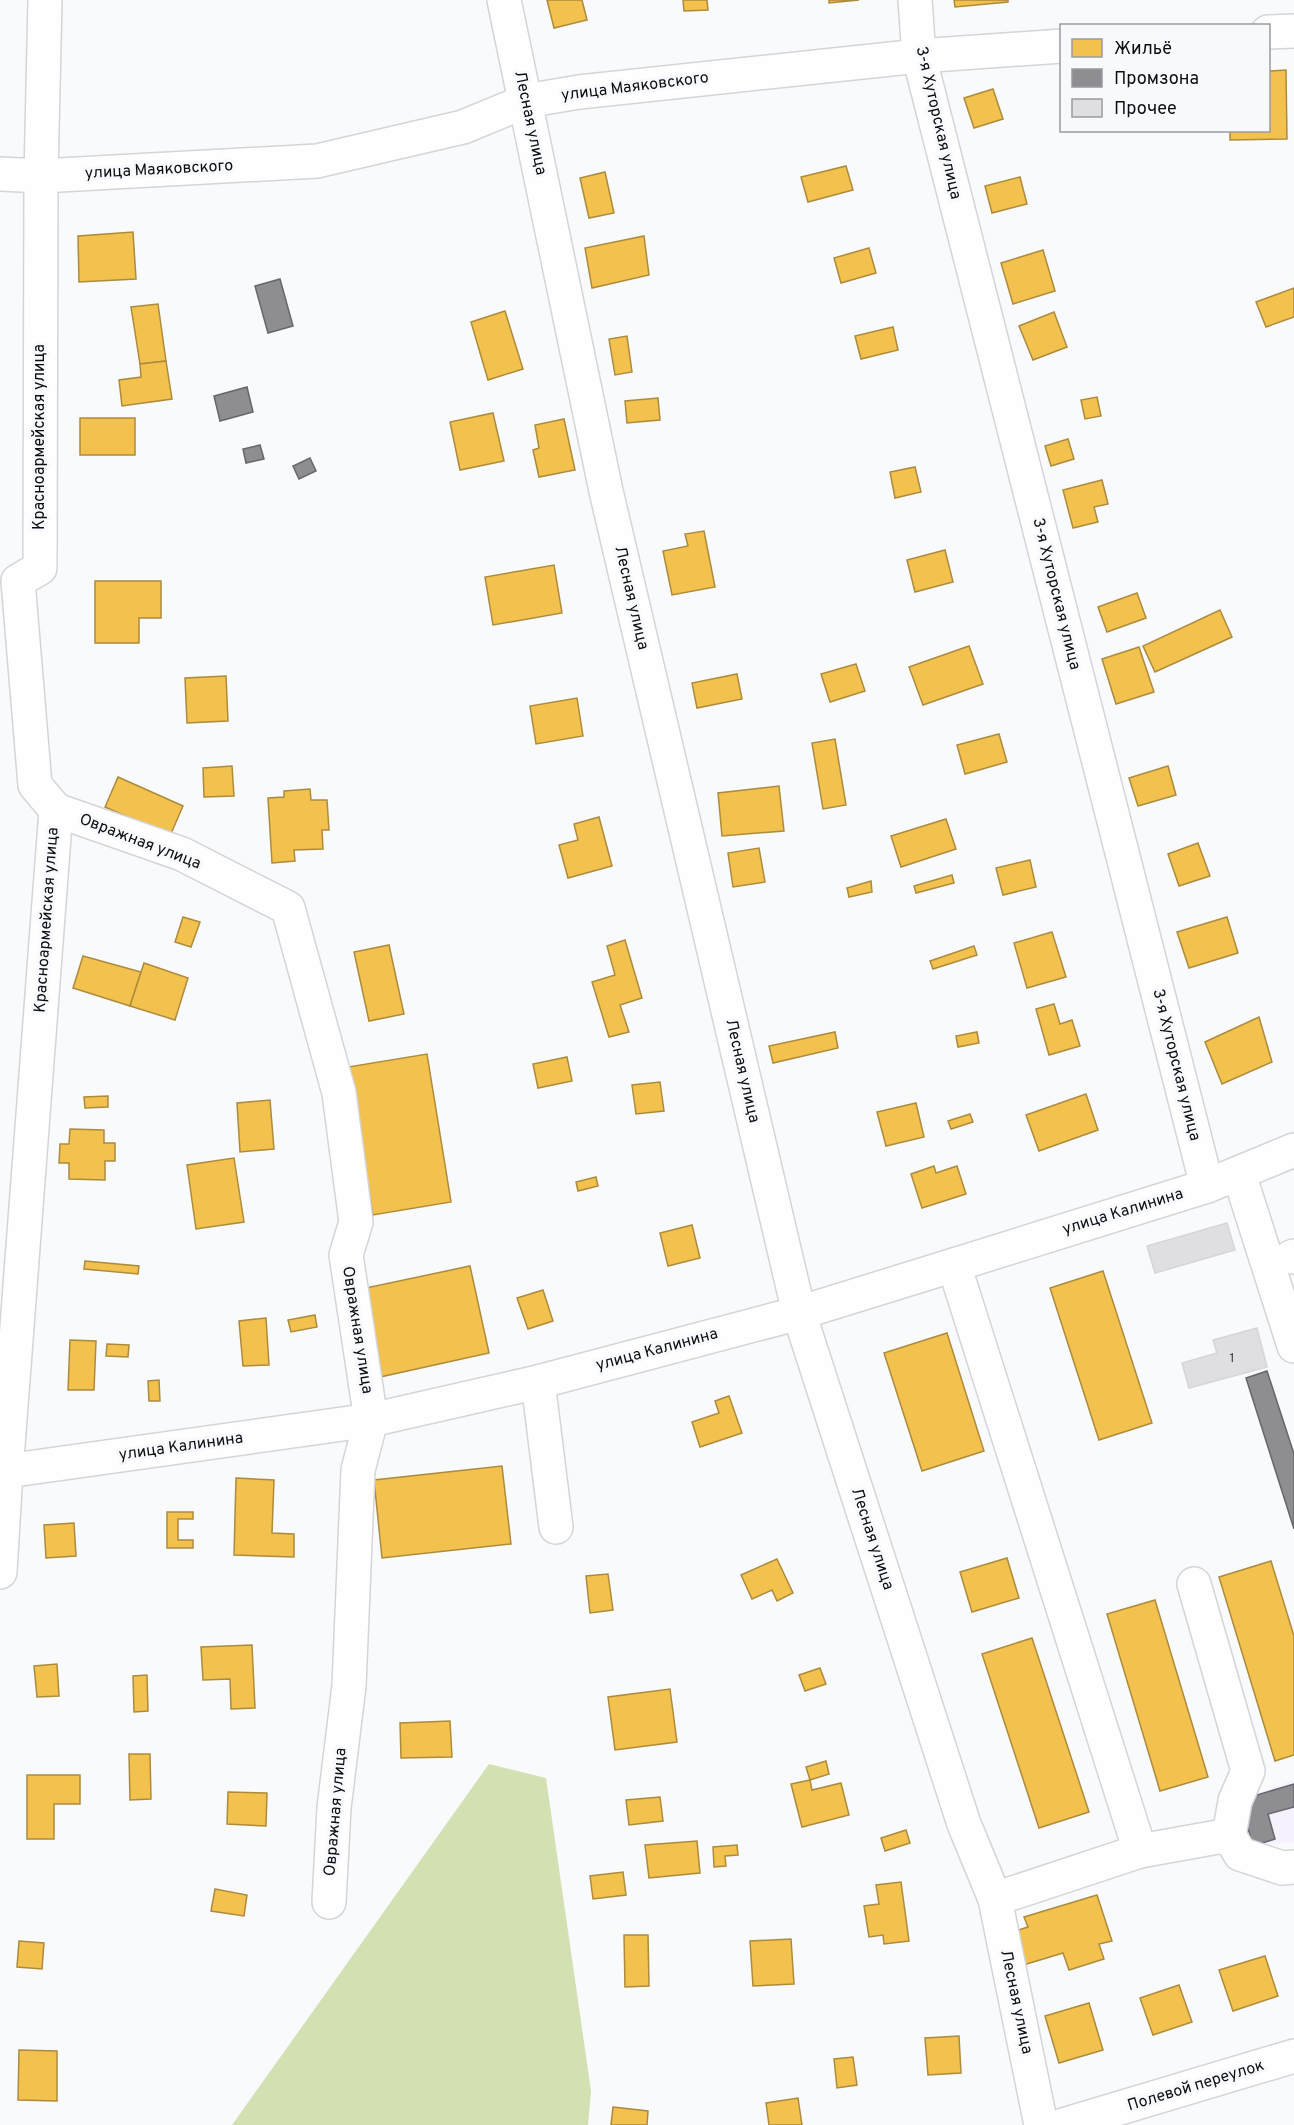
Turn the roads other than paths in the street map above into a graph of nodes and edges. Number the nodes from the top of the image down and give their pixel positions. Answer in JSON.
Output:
{"nodes":[{"id":1,"x":45,"y":0,"type":"edge"},
{"id":2,"x":504,"y":0,"type":"edge"},
{"id":3,"x":915,"y":0,"type":"edge"},
{"id":4,"x":1294,"y":31,"type":"edge"},
{"id":5,"x":1270,"y":33,"type":"edge"},
{"id":6,"x":1060,"y":46,"type":"edge"},
{"id":7,"x":919,"y":56,"type":"junction"},
{"id":8,"x":526,"y":101,"type":"junction"},
{"id":9,"x":0,"y":174,"type":"edge"},
{"id":10,"x":41,"y":176,"type":"junction"},
{"id":11,"x":9,"y":580,"type":"edge"},
{"id":12,"x":56,"y":810,"type":"junction"},
{"id":13,"x":1294,"y":1150,"type":"edge"},
{"id":14,"x":1239,"y":1174,"type":"junction"},
{"id":15,"x":1207,"y":1186,"type":"junction"},
{"id":16,"x":954,"y":1265,"type":"junction"},
{"id":17,"x":799,"y":1313,"type":"junction"},
{"id":18,"x":1294,"y":1346,"type":"edge"},
{"id":19,"x":538,"y":1382,"type":"junction"},
{"id":20,"x":371,"y":1420,"type":"junction"},
{"id":21,"x":3,"y":1472,"type":"edge"},
{"id":22,"x":556,"y":1527,"type":"dead end"},
{"id":23,"x":0,"y":1572,"type":"edge"},
{"id":24,"x":1194,"y":1584,"type":"dead end"},
{"id":25,"x":1229,"y":1835,"type":"junction"},
{"id":26,"x":1140,"y":1851,"type":"junction"},
{"id":27,"x":1294,"y":1867,"type":"edge"},
{"id":28,"x":995,"y":1899,"type":"junction"},
{"id":29,"x":329,"y":1902,"type":"dead end"},
{"id":30,"x":1294,"y":2056,"type":"edge"},
{"id":31,"x":1041,"y":2125,"type":"edge"},
{"id":32,"x":1063,"y":2125,"type":"edge"}],
"edges":[{"from":1,"to":10,"type":"street","name":"Красноармейская улица"},
{"from":2,"to":8,"type":"street","name":"Лесная улица"},
{"from":3,"to":7,"type":"street","name":"3-я Хуторская улица"},
{"from":4,"to":5,"type":"street"},
{"from":6,"to":7,"type":"street","name":"улица Маяковского"},
{"from":7,"to":8,"type":"street","name":"улица Маяковского"},
{"from":7,"to":15,"type":"street","name":"3-я Хуторская улица"},
{"from":8,"to":10,"type":"street","name":"улица Маяковского"},
{"from":8,"to":17,"type":"street","name":"Лесная улица"},
{"from":9,"to":10,"type":"street","name":"улица Маяковского"},
{"from":10,"to":11,"type":"street","name":"Красноармейская улица"},
{"from":11,"to":12,"type":"street","name":"Красноармейская улица"},
{"from":12,"to":20,"type":"street","name":"Овражная улица"},
{"from":12,"to":21,"type":"street","name":"Красноармейская улица"},
{"from":13,"to":14,"type":"street","name":"улица Калинина"},
{"from":14,"to":15,"type":"street","name":"улица Калинина"},
{"from":14,"to":18,"type":"street"},
{"from":15,"to":16,"type":"street","name":"улица Калинина"},
{"from":16,"to":17,"type":"street","name":"улица Калинина"},
{"from":16,"to":26,"type":"street"},
{"from":17,"to":19,"type":"street","name":"улица Калинина"},
{"from":17,"to":28,"type":"street","name":"Лесная улица"},
{"from":19,"to":20,"type":"street","name":"улица Калинина"},
{"from":19,"to":22,"type":"street"},
{"from":20,"to":21,"type":"street","name":"улица Калинина"},
{"from":20,"to":29,"type":"street","name":"Овражная улица"},
{"from":21,"to":23,"type":"street","name":"Красноармейская улица"},
{"from":24,"to":25,"type":"street"},
{"from":25,"to":26,"type":"street"},
{"from":25,"to":27,"type":"street"},
{"from":26,"to":28,"type":"street"},
{"from":28,"to":31,"type":"street","name":"Лесная улица"},
{"from":30,"to":32,"type":"street","name":"Полевой переулок"}]}
